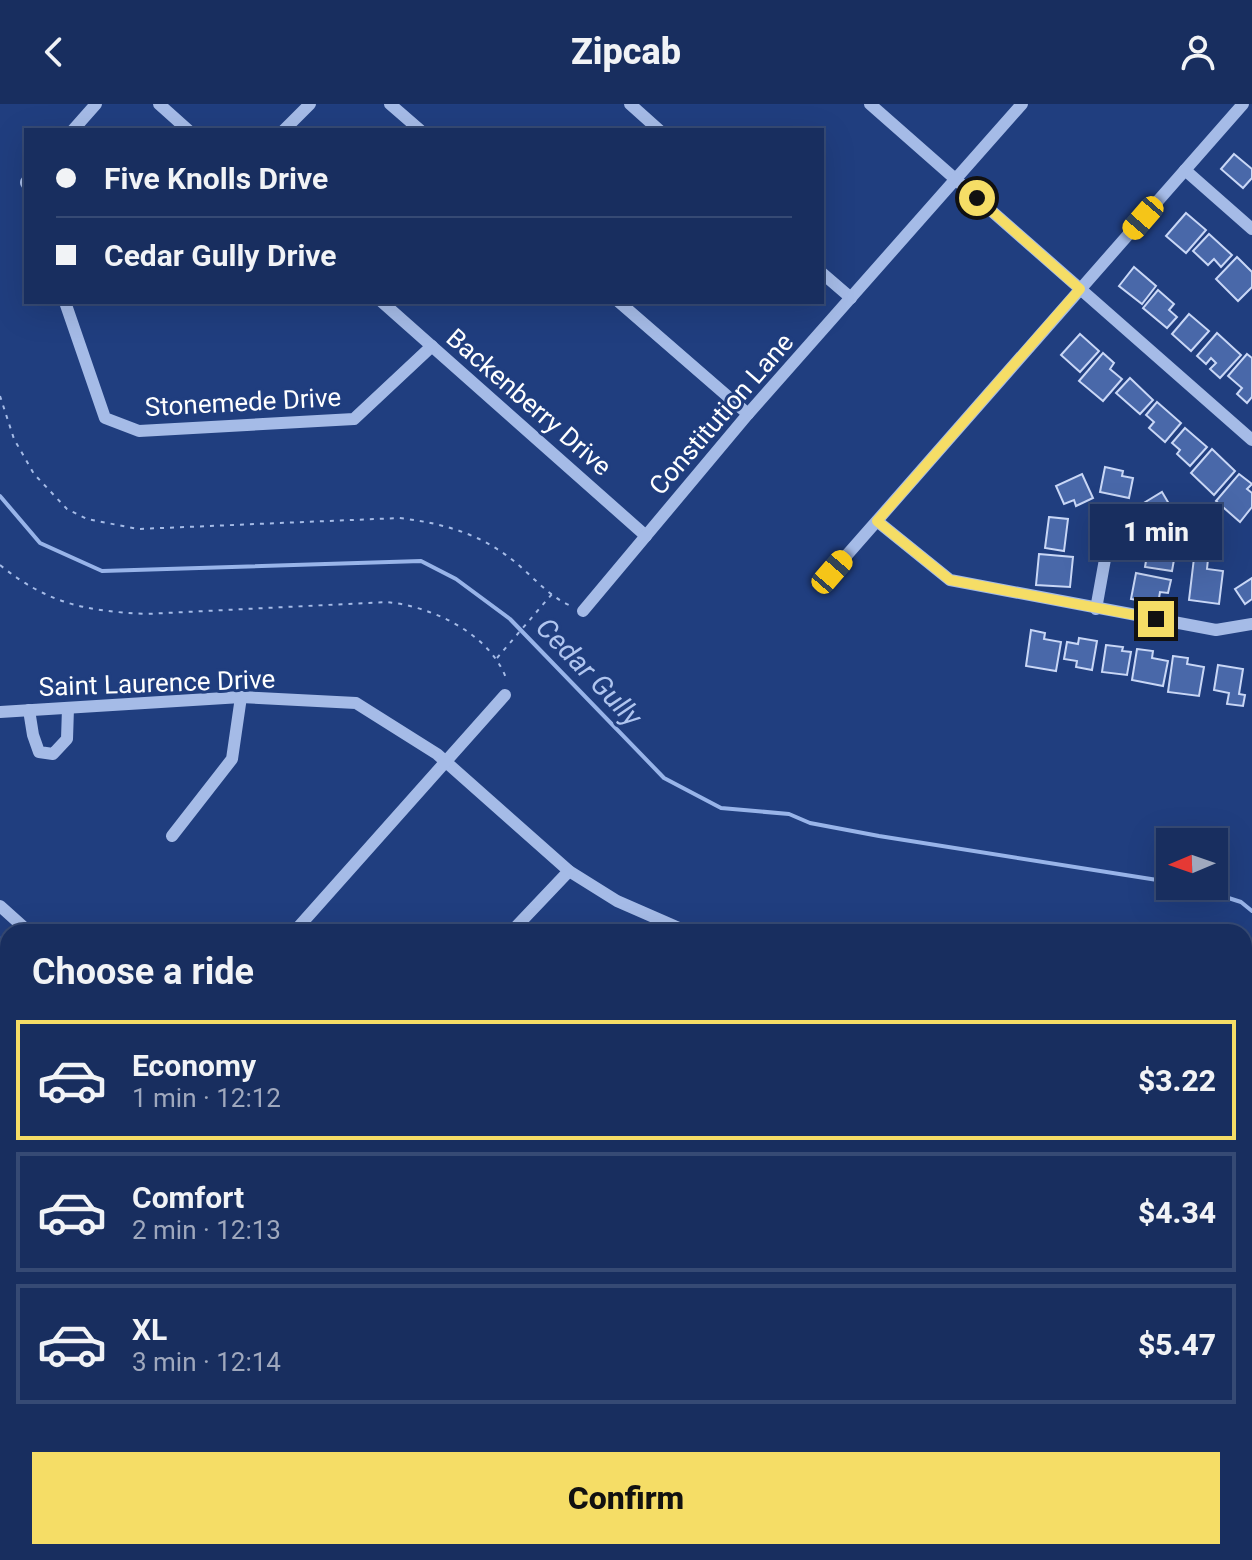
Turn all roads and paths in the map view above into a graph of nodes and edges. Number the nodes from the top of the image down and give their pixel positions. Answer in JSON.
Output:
{"nodes":[{"id":1,"x":96,"y":104,"type":"edge"},
{"id":2,"x":159,"y":104,"type":"edge"},
{"id":3,"x":310,"y":104,"type":"edge"},
{"id":4,"x":390,"y":104,"type":"edge"},
{"id":5,"x":630,"y":104,"type":"edge"},
{"id":6,"x":870,"y":104,"type":"edge"},
{"id":7,"x":1022,"y":104,"type":"edge"},
{"id":8,"x":1243,"y":104,"type":"edge"},
{"id":9,"x":75,"y":128,"type":"edge"},
{"id":10,"x":186,"y":128,"type":"edge"},
{"id":11,"x":286,"y":128,"type":"edge"},
{"id":12,"x":418,"y":128,"type":"edge"},
{"id":13,"x":657,"y":128,"type":"edge"},
{"id":14,"x":1185,"y":170,"type":"junction"},
{"id":15,"x":956,"y":179,"type":"junction"},
{"id":16,"x":1252,"y":229,"type":"edge"},
{"id":17,"x":824,"y":275,"type":"edge"},
{"id":18,"x":1080,"y":289,"type":"junction"},
{"id":19,"x":851,"y":298,"type":"junction"},
{"id":20,"x":66,"y":304,"type":"edge"},
{"id":21,"x":384,"y":304,"type":"edge"},
{"id":22,"x":621,"y":304,"type":"edge"},
{"id":23,"x":432,"y":346,"type":"junction"},
{"id":24,"x":0,"y":396,"type":"edge"},
{"id":25,"x":748,"y":414,"type":"junction"},
{"id":26,"x":1252,"y":440,"type":"edge"},
{"id":27,"x":877,"y":521,"type":"junction"},
{"id":28,"x":646,"y":536,"type":"junction"},
{"id":29,"x":1109,"y":537,"type":"dead end"},
{"id":30,"x":0,"y":565,"type":"edge"},
{"id":31,"x":832,"y":572,"type":"dead end"},
{"id":32,"x":552,"y":594,"type":"junction"},
{"id":33,"x":569,"y":605,"type":"dead end"},
{"id":34,"x":1096,"y":609,"type":"junction"},
{"id":35,"x":583,"y":611,"type":"dead end"},
{"id":36,"x":1252,"y":624,"type":"edge"},
{"id":37,"x":496,"y":659,"type":"junction"},
{"id":38,"x":506,"y":678,"type":"dead end"},
{"id":39,"x":505,"y":695,"type":"dead end"},
{"id":40,"x":241,"y":697,"type":"junction"},
{"id":41,"x":68,"y":708,"type":"junction"},
{"id":42,"x":29,"y":710,"type":"junction"},
{"id":43,"x":0,"y":712,"type":"edge"},
{"id":44,"x":447,"y":762,"type":"junction"},
{"id":45,"x":172,"y":836,"type":"dead end"},
{"id":46,"x":569,"y":871,"type":"junction"},
{"id":47,"x":0,"y":906,"type":"edge"},
{"id":48,"x":20,"y":924,"type":"edge"},
{"id":49,"x":301,"y":924,"type":"edge"},
{"id":50,"x":519,"y":924,"type":"edge"},
{"id":51,"x":670,"y":924,"type":"edge"}],
"edges":[{"from":1,"to":9,"type":"street"},
{"from":2,"to":10,"type":"street"},
{"from":3,"to":11,"type":"street"},
{"from":4,"to":12,"type":"street"},
{"from":5,"to":13,"type":"street"},
{"from":6,"to":15,"type":"street"},
{"from":7,"to":15,"type":"street","name":"Constitution Lane"},
{"from":8,"to":14,"type":"street"},
{"from":14,"to":16,"type":"street"},
{"from":14,"to":18,"type":"street"},
{"from":15,"to":18,"type":"street"},
{"from":15,"to":19,"type":"street","name":"Constitution Lane"},
{"from":17,"to":19,"type":"street"},
{"from":18,"to":26,"type":"street"},
{"from":18,"to":27,"type":"street"},
{"from":19,"to":25,"type":"street","name":"Constitution Lane"},
{"from":20,"to":23,"type":"street","name":"Stonemede Drive"},
{"from":21,"to":23,"type":"street","name":"Backenberry Drive"},
{"from":22,"to":25,"type":"street"},
{"from":23,"to":28,"type":"street","name":"Backenberry Drive"},
{"from":24,"to":32,"type":"path"},
{"from":25,"to":28,"type":"street","name":"Constitution Lane"},
{"from":27,"to":31,"type":"street"},
{"from":27,"to":34,"type":"street"},
{"from":28,"to":35,"type":"street","name":"Constitution Lane"},
{"from":29,"to":34,"type":"street"},
{"from":30,"to":37,"type":"path"},
{"from":32,"to":33,"type":"path"},
{"from":32,"to":37,"type":"path"},
{"from":34,"to":36,"type":"street"},
{"from":37,"to":38,"type":"path"},
{"from":39,"to":44,"type":"street"},
{"from":40,"to":41,"type":"street","name":"Saint Laurence Drive"},
{"from":40,"to":44,"type":"street","name":"Saint Laurence Drive"},
{"from":40,"to":45,"type":"street"},
{"from":41,"to":42,"type":"street","name":"Saint Laurence Drive"},
{"from":41,"to":42,"type":"street"},
{"from":42,"to":43,"type":"street","name":"Saint Laurence Drive"},
{"from":44,"to":46,"type":"street","name":"Saint Laurence Drive"},
{"from":44,"to":49,"type":"street"},
{"from":46,"to":50,"type":"street"},
{"from":46,"to":51,"type":"street","name":"Saint Laurence Drive"},
{"from":47,"to":48,"type":"street"}]}
